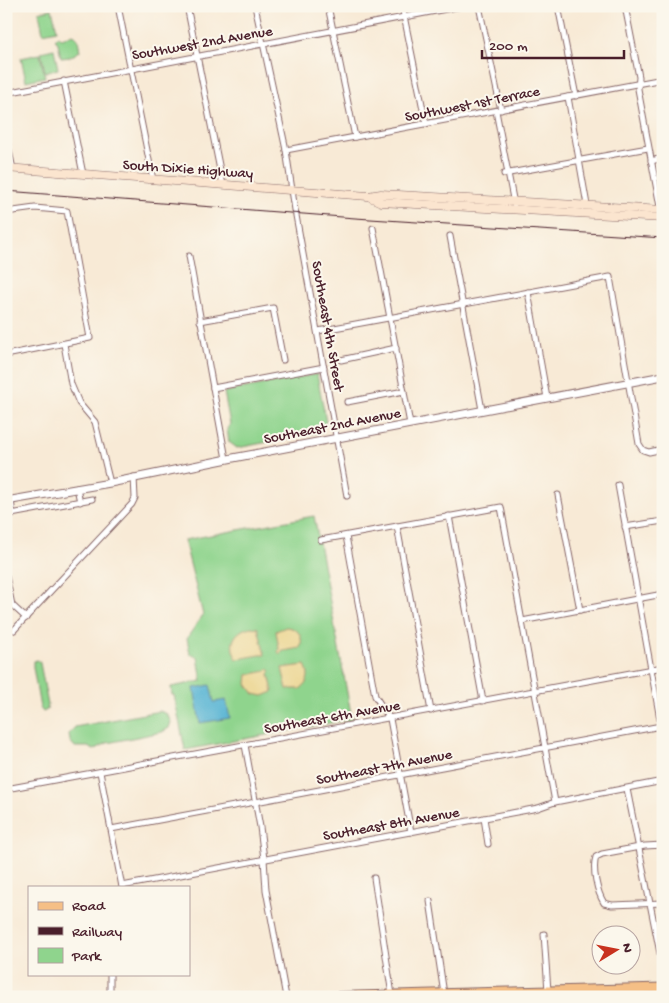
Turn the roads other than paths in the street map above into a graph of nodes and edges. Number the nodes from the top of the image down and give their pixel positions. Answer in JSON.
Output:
{"nodes":[{"id":1,"x":118,"y":6,"type":"edge"},
{"id":2,"x":187,"y":6,"type":"edge"},
{"id":3,"x":255,"y":6,"type":"edge"},
{"id":4,"x":328,"y":6,"type":"edge"},
{"id":5,"x":402,"y":6,"type":"edge"},
{"id":6,"x":462,"y":6,"type":"edge"},
{"id":7,"x":479,"y":6,"type":"edge"},
{"id":8,"x":558,"y":6,"type":"edge"},
{"id":9,"x":625,"y":6,"type":"edge"},
{"id":10,"x":404,"y":18,"type":"junction"},
{"id":11,"x":332,"y":31,"type":"junction"},
{"id":12,"x":262,"y":44,"type":"junction"},
{"id":13,"x":197,"y":56,"type":"junction"},
{"id":14,"x":130,"y":68,"type":"junction"},
{"id":15,"x":663,"y":79,"type":"edge"},
{"id":16,"x":64,"y":81,"type":"junction"},
{"id":17,"x":639,"y":84,"type":"junction"},
{"id":18,"x":6,"y":93,"type":"edge"},
{"id":19,"x":576,"y":96,"type":"junction"},
{"id":20,"x":568,"y":97,"type":"junction"},
{"id":21,"x":498,"y":111,"type":"junction"},
{"id":22,"x":426,"y":124,"type":"junction"},
{"id":23,"x":6,"y":137,"type":"edge"},
{"id":24,"x":355,"y":138,"type":"junction"},
{"id":25,"x":648,"y":148,"type":"junction"},
{"id":26,"x":286,"y":150,"type":"junction"},
{"id":27,"x":663,"y":158,"type":"edge"},
{"id":28,"x":580,"y":160,"type":"junction"},
{"id":29,"x":651,"y":160,"type":"junction"},
{"id":30,"x":10,"y":169,"type":"edge"},
{"id":31,"x":83,"y":174,"type":"junction"},
{"id":32,"x":507,"y":174,"type":"junction"},
{"id":33,"x":153,"y":180,"type":"junction"},
{"id":34,"x":223,"y":185,"type":"junction"},
{"id":35,"x":292,"y":190,"type":"junction"},
{"id":36,"x":587,"y":205,"type":"junction"},
{"id":37,"x":514,"y":206,"type":"junction"},
{"id":38,"x":6,"y":212,"type":"edge"},
{"id":39,"x":662,"y":214,"type":"edge"},
{"id":40,"x":374,"y":228,"type":"dead end"},
{"id":41,"x":450,"y":236,"type":"dead end"},
{"id":42,"x":188,"y":256,"type":"dead end"},
{"id":43,"x":528,"y":292,"type":"junction"},
{"id":44,"x":462,"y":305,"type":"junction"},
{"id":45,"x":391,"y":318,"type":"junction"},
{"id":46,"x":200,"y":321,"type":"junction"},
{"id":47,"x":318,"y":331,"type":"junction"},
{"id":48,"x":64,"y":344,"type":"junction"},
{"id":49,"x":396,"y":348,"type":"junction"},
{"id":50,"x":6,"y":355,"type":"edge"},
{"id":51,"x":283,"y":360,"type":"dead end"},
{"id":52,"x":341,"y":360,"type":"dead end"},
{"id":53,"x":324,"y":367,"type":"junction"},
{"id":54,"x":663,"y":376,"type":"edge"},
{"id":55,"x":628,"y":382,"type":"junction"},
{"id":56,"x":213,"y":388,"type":"junction"},
{"id":57,"x":404,"y":392,"type":"junction"},
{"id":58,"x":547,"y":398,"type":"junction"},
{"id":59,"x":347,"y":402,"type":"dead end"},
{"id":60,"x":482,"y":410,"type":"junction"},
{"id":61,"x":410,"y":424,"type":"junction"},
{"id":62,"x":337,"y":438,"type":"junction"},
{"id":63,"x":663,"y":449,"type":"edge"},
{"id":64,"x":226,"y":459,"type":"junction"},
{"id":65,"x":134,"y":478,"type":"junction"},
{"id":66,"x":110,"y":483,"type":"junction"},
{"id":67,"x":618,"y":485,"type":"dead end"},
{"id":68,"x":77,"y":488,"type":"junction"},
{"id":69,"x":558,"y":495,"type":"dead end"},
{"id":70,"x":348,"y":496,"type":"dead end"},
{"id":71,"x":92,"y":499,"type":"dead end"},
{"id":72,"x":8,"y":500,"type":"edge"},
{"id":73,"x":80,"y":502,"type":"junction"},
{"id":74,"x":13,"y":514,"type":"junction"},
{"id":75,"x":6,"y":516,"type":"edge"},
{"id":76,"x":449,"y":516,"type":"junction"},
{"id":77,"x":663,"y":521,"type":"edge"},
{"id":78,"x":397,"y":526,"type":"junction"},
{"id":79,"x":625,"y":527,"type":"junction"},
{"id":80,"x":346,"y":536,"type":"junction"},
{"id":81,"x":321,"y":540,"type":"dead end"},
{"id":82,"x":6,"y":576,"type":"edge"},
{"id":83,"x":663,"y":594,"type":"edge"},
{"id":84,"x":638,"y":599,"type":"junction"},
{"id":85,"x":580,"y":610,"type":"junction"},
{"id":86,"x":26,"y":618,"type":"junction"},
{"id":87,"x":522,"y":621,"type":"junction"},
{"id":88,"x":14,"y":630,"type":"dead end"},
{"id":89,"x":663,"y":667,"type":"edge"},
{"id":90,"x":651,"y":670,"type":"junction"},
{"id":91,"x":535,"y":691,"type":"junction"},
{"id":92,"x":483,"y":701,"type":"junction"},
{"id":93,"x":431,"y":710,"type":"junction"},
{"id":94,"x":390,"y":719,"type":"junction"},
{"id":95,"x":661,"y":726,"type":"junction"},
{"id":96,"x":663,"y":736,"type":"edge"},
{"id":97,"x":245,"y":745,"type":"junction"},
{"id":98,"x":546,"y":747,"type":"junction"},
{"id":99,"x":100,"y":772,"type":"junction"},
{"id":100,"x":400,"y":775,"type":"junction"},
{"id":101,"x":663,"y":781,"type":"edge"},
{"id":102,"x":627,"y":789,"type":"junction"},
{"id":103,"x":6,"y":790,"type":"edge"},
{"id":104,"x":256,"y":802,"type":"junction"},
{"id":105,"x":556,"y":802,"type":"junction"},
{"id":106,"x":484,"y":818,"type":"junction"},
{"id":107,"x":111,"y":829,"type":"junction"},
{"id":108,"x":411,"y":832,"type":"junction"},
{"id":109,"x":488,"y":844,"type":"dead end"},
{"id":110,"x":663,"y":845,"type":"edge"},
{"id":111,"x":638,"y":847,"type":"junction"},
{"id":112,"x":264,"y":859,"type":"junction"},
{"id":113,"x":374,"y":878,"type":"dead end"},
{"id":114,"x":122,"y":886,"type":"edge"},
{"id":115,"x":430,"y":901,"type":"dead end"},
{"id":116,"x":649,"y":903,"type":"junction"},
{"id":117,"x":663,"y":903,"type":"edge"},
{"id":118,"x":544,"y":934,"type":"dead end"},
{"id":119,"x":663,"y":968,"type":"edge"},
{"id":120,"x":110,"y":976,"type":"edge"},
{"id":121,"x":663,"y":988,"type":"edge"},
{"id":122,"x":392,"y":995,"type":"junction"},
{"id":123,"x":437,"y":995,"type":"edge"},
{"id":124,"x":548,"y":995,"type":"edge"},
{"id":125,"x":411,"y":996,"type":"edge"},
{"id":126,"x":110,"y":997,"type":"edge"},
{"id":127,"x":286,"y":997,"type":"edge"},
{"id":128,"x":320,"y":997,"type":"edge"}],
"edges":[{"from":1,"to":14,"type":"street"},
{"from":2,"to":13,"type":"street"},
{"from":3,"to":12,"type":"street","name":"Southeast 4th Street"},
{"from":4,"to":11,"type":"street"},
{"from":5,"to":10,"type":"street"},
{"from":6,"to":10,"type":"street","name":"Southwest 2nd Avenue"},
{"from":7,"to":21,"type":"street"},
{"from":8,"to":19,"type":"street"},
{"from":9,"to":17,"type":"street"},
{"from":10,"to":11,"type":"street","name":"Southwest 2nd Avenue"},
{"from":10,"to":22,"type":"street"},
{"from":11,"to":12,"type":"street","name":"Southwest 2nd Avenue"},
{"from":11,"to":24,"type":"street"},
{"from":12,"to":13,"type":"street","name":"Southwest 2nd Avenue"},
{"from":12,"to":26,"type":"street","name":"Southeast 4th Street"},
{"from":13,"to":14,"type":"street","name":"Southwest 2nd Avenue"},
{"from":13,"to":34,"type":"street"},
{"from":14,"to":16,"type":"street","name":"Southwest 2nd Avenue"},
{"from":14,"to":33,"type":"street"},
{"from":15,"to":17,"type":"street","name":"Southwest 1st Terrace"},
{"from":16,"to":18,"type":"street","name":"Southwest 2nd Avenue"},
{"from":16,"to":31,"type":"street"},
{"from":17,"to":19,"type":"street","name":"Southwest 1st Terrace"},
{"from":17,"to":25,"type":"street"},
{"from":19,"to":20,"type":"street","name":"Southwest 1st Terrace"},
{"from":20,"to":21,"type":"street","name":"Southwest 1st Terrace"},
{"from":20,"to":28,"type":"street"},
{"from":21,"to":22,"type":"street","name":"Southwest 1st Terrace"},
{"from":21,"to":32,"type":"street"},
{"from":22,"to":24,"type":"street","name":"Southwest 1st Terrace"},
{"from":23,"to":30,"type":"street"},
{"from":24,"to":26,"type":"street","name":"Southwest 1st Terrace"},
{"from":25,"to":28,"type":"street"},
{"from":25,"to":29,"type":"street"},
{"from":26,"to":35,"type":"street","name":"Southeast 4th Street"},
{"from":27,"to":29,"type":"street"},
{"from":28,"to":32,"type":"street"},
{"from":28,"to":36,"type":"street"},
{"from":29,"to":39,"type":"street"},
{"from":30,"to":31,"type":"main road","name":"South Dixie Highway"},
{"from":31,"to":33,"type":"main road","name":"South Dixie Highway"},
{"from":32,"to":37,"type":"street"},
{"from":33,"to":34,"type":"main road","name":"South Dixie Highway"},
{"from":34,"to":35,"type":"main road","name":"South Dixie Highway"},
{"from":35,"to":37,"type":"main road","name":"South Dixie Highway"},
{"from":35,"to":47,"type":"street","name":"Southeast 4th Street"},
{"from":36,"to":37,"type":"main road","name":"South Dixie Highway"},
{"from":36,"to":39,"type":"main road","name":"South Dixie Highway"},
{"from":37,"to":39,"type":"main road","name":"South Dixie Highway"},
{"from":38,"to":48,"type":"street"},
{"from":40,"to":45,"type":"street"},
{"from":41,"to":44,"type":"street"},
{"from":42,"to":46,"type":"street"},
{"from":43,"to":44,"type":"street"},
{"from":43,"to":55,"type":"street"},
{"from":43,"to":58,"type":"street"},
{"from":44,"to":45,"type":"street"},
{"from":44,"to":60,"type":"street"},
{"from":45,"to":47,"type":"street"},
{"from":45,"to":49,"type":"street"},
{"from":46,"to":51,"type":"street"},
{"from":46,"to":56,"type":"street"},
{"from":47,"to":53,"type":"street","name":"Southeast 4th Street"},
{"from":48,"to":50,"type":"street"},
{"from":48,"to":66,"type":"street"},
{"from":49,"to":52,"type":"street"},
{"from":49,"to":57,"type":"street"},
{"from":53,"to":56,"type":"street"},
{"from":53,"to":62,"type":"street","name":"Southeast 4th Street"},
{"from":54,"to":55,"type":"street","name":"Southeast 2nd Avenue"},
{"from":55,"to":58,"type":"street","name":"Southeast 2nd Avenue"},
{"from":55,"to":63,"type":"street"},
{"from":56,"to":64,"type":"street"},
{"from":57,"to":59,"type":"street"},
{"from":57,"to":61,"type":"street"},
{"from":58,"to":60,"type":"street","name":"Southeast 2nd Avenue"},
{"from":60,"to":61,"type":"street","name":"Southeast 2nd Avenue"},
{"from":61,"to":62,"type":"street","name":"Southeast 2nd Avenue"},
{"from":62,"to":64,"type":"street","name":"Southeast 2nd Avenue"},
{"from":62,"to":70,"type":"street","name":"Southeast 4th Street"},
{"from":64,"to":65,"type":"street","name":"Southeast 2nd Avenue"},
{"from":65,"to":66,"type":"street","name":"Southeast 2nd Avenue"},
{"from":65,"to":86,"type":"street"},
{"from":66,"to":68,"type":"street","name":"Southeast 2nd Avenue"},
{"from":67,"to":79,"type":"street"},
{"from":68,"to":72,"type":"street","name":"Southeast 2nd Avenue"},
{"from":68,"to":73,"type":"street"},
{"from":69,"to":85,"type":"street"},
{"from":71,"to":73,"type":"street"},
{"from":72,"to":74,"type":"street"},
{"from":73,"to":74,"type":"street"},
{"from":74,"to":75,"type":"street"},
{"from":76,"to":78,"type":"street"},
{"from":76,"to":87,"type":"street"},
{"from":76,"to":92,"type":"street"},
{"from":77,"to":79,"type":"street"},
{"from":78,"to":80,"type":"street"},
{"from":78,"to":93,"type":"street"},
{"from":79,"to":84,"type":"street"},
{"from":80,"to":81,"type":"street"},
{"from":80,"to":94,"type":"street"},
{"from":82,"to":86,"type":"street"},
{"from":83,"to":84,"type":"street"},
{"from":84,"to":85,"type":"street"},
{"from":84,"to":90,"type":"street"},
{"from":85,"to":87,"type":"street"},
{"from":86,"to":88,"type":"street"},
{"from":87,"to":91,"type":"street"},
{"from":89,"to":90,"type":"street","name":"Southeast 6th Avenue"},
{"from":90,"to":91,"type":"street","name":"Southeast 6th Avenue"},
{"from":90,"to":95,"type":"street"},
{"from":91,"to":92,"type":"street","name":"Southeast 6th Avenue"},
{"from":91,"to":98,"type":"street"},
{"from":92,"to":93,"type":"street","name":"Southeast 6th Avenue"},
{"from":93,"to":94,"type":"street","name":"Southeast 6th Avenue"},
{"from":94,"to":97,"type":"street","name":"Southeast 6th Avenue"},
{"from":94,"to":100,"type":"street"},
{"from":95,"to":96,"type":"street"},
{"from":95,"to":98,"type":"street","name":"Southeast 7th Avenue"},
{"from":97,"to":99,"type":"street","name":"Southeast 6th Avenue"},
{"from":97,"to":104,"type":"street"},
{"from":98,"to":100,"type":"street","name":"Southeast 7th Avenue"},
{"from":98,"to":105,"type":"street"},
{"from":99,"to":103,"type":"street","name":"Southeast 6th Avenue"},
{"from":99,"to":107,"type":"street"},
{"from":100,"to":104,"type":"street","name":"Southeast 7th Avenue"},
{"from":100,"to":108,"type":"street"},
{"from":101,"to":102,"type":"street","name":"Southeast 8th Avenue"},
{"from":102,"to":105,"type":"street","name":"Southeast 8th Avenue"},
{"from":102,"to":111,"type":"street"},
{"from":104,"to":107,"type":"street","name":"Southeast 7th Avenue"},
{"from":104,"to":112,"type":"street"},
{"from":105,"to":106,"type":"street","name":"Southeast 8th Avenue"},
{"from":106,"to":108,"type":"street","name":"Southeast 8th Avenue"},
{"from":106,"to":109,"type":"street"},
{"from":107,"to":114,"type":"street"},
{"from":108,"to":112,"type":"street","name":"Southeast 8th Avenue"},
{"from":110,"to":111,"type":"street"},
{"from":111,"to":116,"type":"street"},
{"from":111,"to":116,"type":"street"},
{"from":112,"to":114,"type":"street","name":"Southeast 8th Avenue"},
{"from":112,"to":127,"type":"street"},
{"from":113,"to":122,"type":"street"},
{"from":115,"to":123,"type":"street"},
{"from":116,"to":117,"type":"street"},
{"from":116,"to":119,"type":"street"},
{"from":118,"to":124,"type":"street"},
{"from":120,"to":126,"type":"street"},
{"from":121,"to":124,"type":"main road"},
{"from":122,"to":125,"type":"main road"},
{"from":122,"to":128,"type":"main road"},
{"from":123,"to":124,"type":"main road"},
{"from":123,"to":125,"type":"main road"}]}
